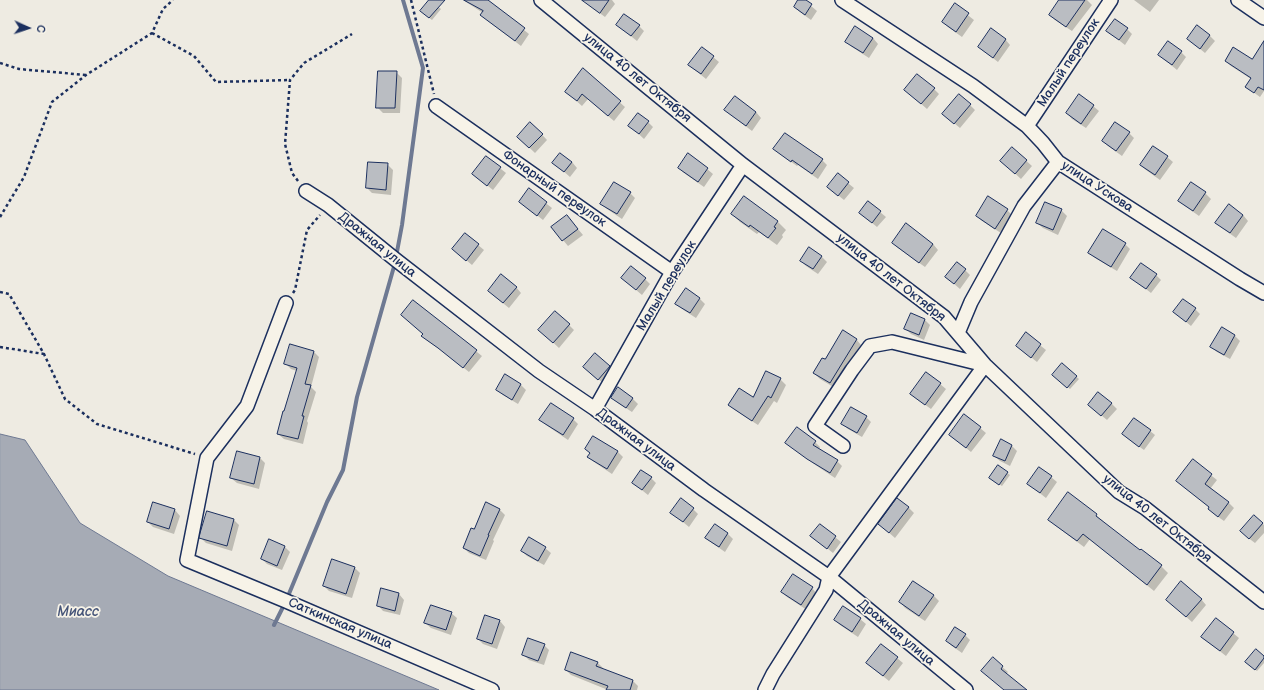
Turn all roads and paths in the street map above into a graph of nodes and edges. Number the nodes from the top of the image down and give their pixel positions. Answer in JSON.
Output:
{"nodes":[{"id":1,"x":173,"y":0,"type":"edge"},
{"id":2,"x":411,"y":0,"type":"edge"},
{"id":3,"x":541,"y":0,"type":"edge"},
{"id":4,"x":842,"y":0,"type":"edge"},
{"id":5,"x":1111,"y":0,"type":"edge"},
{"id":6,"x":1238,"y":0,"type":"edge"},
{"id":7,"x":1264,"y":18,"type":"edge"},
{"id":8,"x":152,"y":34,"type":"junction"},
{"id":9,"x":352,"y":34,"type":"dead end"},
{"id":10,"x":0,"y":63,"type":"edge"},
{"id":11,"x":86,"y":75,"type":"junction"},
{"id":12,"x":290,"y":80,"type":"junction"},
{"id":13,"x":436,"y":106,"type":"joint"},
{"id":14,"x":1027,"y":126,"type":"junction"},
{"id":15,"x":1058,"y":162,"type":"junction"},
{"id":16,"x":743,"y":166,"type":"junction"},
{"id":17,"x":306,"y":191,"type":"joint"},
{"id":18,"x":328,"y":205,"type":"junction"},
{"id":19,"x":0,"y":217,"type":"edge"},
{"id":20,"x":672,"y":272,"type":"junction"},
{"id":21,"x":0,"y":292,"type":"edge"},
{"id":22,"x":1264,"y":293,"type":"edge"},
{"id":23,"x":286,"y":303,"type":"joint"},
{"id":24,"x":958,"y":333,"type":"junction"},
{"id":25,"x":0,"y":347,"type":"edge"},
{"id":26,"x":44,"y":354,"type":"junction"},
{"id":27,"x":985,"y":365,"type":"junction"},
{"id":28,"x":595,"y":409,"type":"junction"},
{"id":29,"x":843,"y":446,"type":"dead end"},
{"id":30,"x":207,"y":458,"type":"junction"},
{"id":31,"x":828,"y":577,"type":"junction"},
{"id":32,"x":1264,"y":602,"type":"edge"},
{"id":33,"x":492,"y":690,"type":"edge"},
{"id":34,"x":765,"y":690,"type":"edge"},
{"id":35,"x":966,"y":690,"type":"edge"}],
"edges":[{"from":1,"to":8,"type":"path"},
{"from":2,"to":13,"type":"path"},
{"from":3,"to":16,"type":"street","name":"улица 40 лет Октября"},
{"from":4,"to":14,"type":"street","name":"улица Ускова"},
{"from":5,"to":14,"type":"street","name":"Малый переулок"},
{"from":6,"to":7,"type":"street"},
{"from":8,"to":11,"type":"path"},
{"from":8,"to":12,"type":"path"},
{"from":9,"to":12,"type":"path"},
{"from":10,"to":11,"type":"path"},
{"from":11,"to":19,"type":"path"},
{"from":12,"to":17,"type":"path"},
{"from":13,"to":20,"type":"street","name":"Фонарный переулок"},
{"from":14,"to":15,"type":"street","name":"улица Ускова"},
{"from":15,"to":22,"type":"street","name":"улица Ускова"},
{"from":15,"to":24,"type":"street"},
{"from":16,"to":20,"type":"street","name":"Малый переулок"},
{"from":16,"to":24,"type":"street","name":"улица 40 лет Октября"},
{"from":17,"to":18,"type":"street","name":"Дражная улица"},
{"from":18,"to":23,"type":"path"},
{"from":18,"to":28,"type":"street","name":"Дражная улица"},
{"from":20,"to":28,"type":"street","name":"Малый переулок"},
{"from":21,"to":26,"type":"path"},
{"from":23,"to":30,"type":"street"},
{"from":24,"to":27,"type":"street","name":"улица 40 лет Октября"},
{"from":25,"to":26,"type":"path"},
{"from":26,"to":30,"type":"path"},
{"from":27,"to":29,"type":"street"},
{"from":27,"to":31,"type":"street"},
{"from":27,"to":32,"type":"street","name":"улица 40 лет Октября"},
{"from":28,"to":31,"type":"street","name":"Дражная улица"},
{"from":30,"to":33,"type":"street","name":"Саткинская улица"},
{"from":31,"to":34,"type":"street"},
{"from":31,"to":35,"type":"street","name":"Дражная улица"}]}
